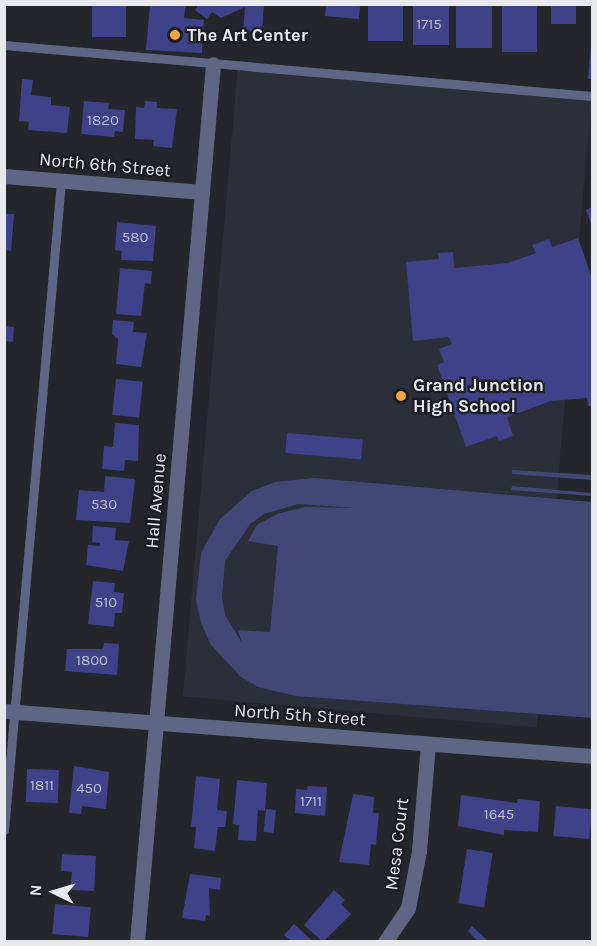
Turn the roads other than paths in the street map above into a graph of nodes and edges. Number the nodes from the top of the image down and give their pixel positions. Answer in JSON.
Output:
{"nodes":[{"id":1,"x":4,"y":45,"type":"edge"},
{"id":2,"x":213,"y":64,"type":"junction"},
{"id":3,"x":592,"y":96,"type":"edge"},
{"id":4,"x":4,"y":176,"type":"edge"},
{"id":5,"x":61,"y":180,"type":"junction"},
{"id":6,"x":202,"y":192,"type":"junction"},
{"id":7,"x":9,"y":712,"type":"edge"},
{"id":8,"x":156,"y":723,"type":"junction"},
{"id":9,"x":428,"y":744,"type":"junction"},
{"id":10,"x":592,"y":756,"type":"edge"},
{"id":11,"x":4,"y":830,"type":"edge"},
{"id":12,"x":137,"y":942,"type":"edge"},
{"id":13,"x":385,"y":942,"type":"edge"}],
"edges":[{"from":1,"to":2,"type":"lane"},
{"from":2,"to":3,"type":"lane"},
{"from":2,"to":6,"type":"street","name":"Hall Avenue"},
{"from":4,"to":5,"type":"street","name":"North 6th Street"},
{"from":5,"to":6,"type":"street","name":"North 6th Street"},
{"from":5,"to":7,"type":"lane"},
{"from":6,"to":8,"type":"street","name":"Hall Avenue"},
{"from":7,"to":8,"type":"street","name":"North 5th Street"},
{"from":7,"to":11,"type":"lane"},
{"from":8,"to":9,"type":"street","name":"North 5th Street"},
{"from":8,"to":12,"type":"street","name":"Hall Avenue"},
{"from":9,"to":10,"type":"street","name":"North 5th Street"},
{"from":9,"to":13,"type":"street","name":"Mesa Court"}]}
